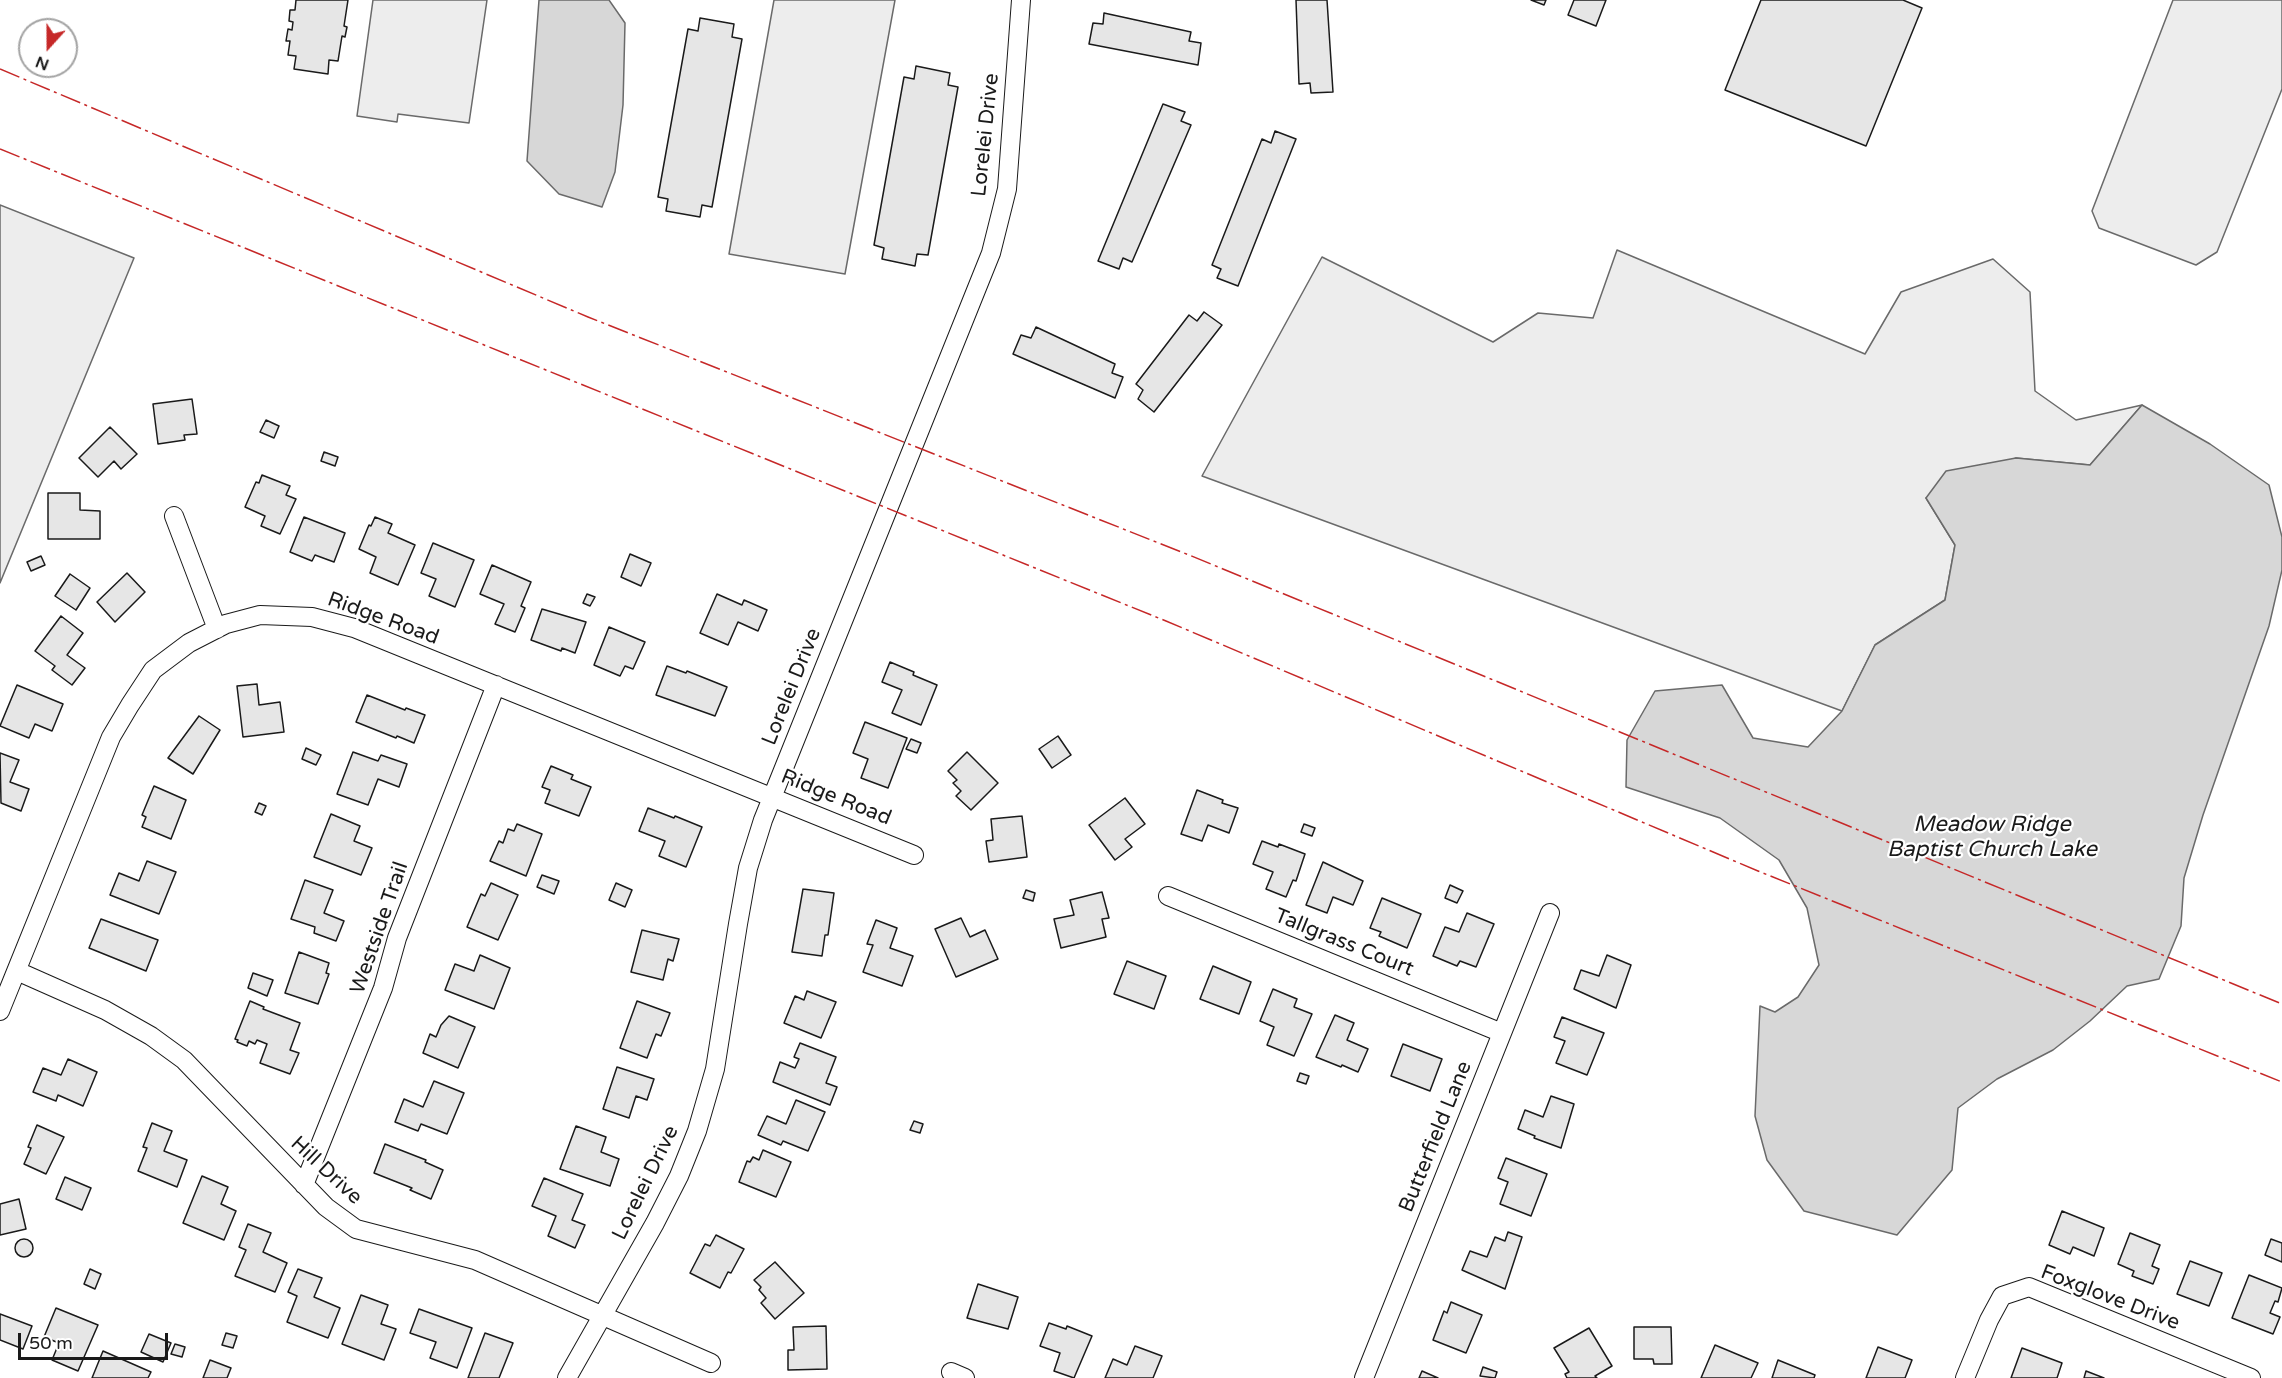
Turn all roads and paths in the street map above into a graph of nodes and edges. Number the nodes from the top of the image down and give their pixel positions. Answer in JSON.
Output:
{"nodes":[{"id":1,"x":1021,"y":0,"type":"edge"},
{"id":2,"x":174,"y":516,"type":"dead end"},
{"id":3,"x":217,"y":629,"type":"junction"},
{"id":4,"x":496,"y":686,"type":"junction"},
{"id":5,"x":772,"y":796,"type":"junction"},
{"id":6,"x":914,"y":855,"type":"dead end"},
{"id":7,"x":1168,"y":896,"type":"dead end"},
{"id":8,"x":1550,"y":913,"type":"dead end"},
{"id":9,"x":17,"y":970,"type":"junction"},
{"id":10,"x":0,"y":1011,"type":"edge"},
{"id":11,"x":1502,"y":1033,"type":"junction"},
{"id":12,"x":304,"y":1185,"type":"junction"},
{"id":13,"x":603,"y":1314,"type":"junction"},
{"id":14,"x":711,"y":1363,"type":"dead end"},
{"id":15,"x":567,"y":1378,"type":"edge"},
{"id":16,"x":1364,"y":1378,"type":"edge"},
{"id":17,"x":1965,"y":1378,"type":"edge"},
{"id":18,"x":2251,"y":1378,"type":"edge"}],
"edges":[{"from":1,"to":5,"type":"street","name":"Lorelei Drive"},
{"from":2,"to":3,"type":"street"},
{"from":3,"to":4,"type":"street","name":"Ridge Road"},
{"from":3,"to":9,"type":"street","name":"Ridge Road"},
{"from":4,"to":5,"type":"street","name":"Ridge Road"},
{"from":4,"to":12,"type":"street","name":"Westside Trail"},
{"from":5,"to":6,"type":"street","name":"Ridge Road"},
{"from":5,"to":13,"type":"street","name":"Lorelei Drive"},
{"from":7,"to":11,"type":"street","name":"Tallgrass Court"},
{"from":8,"to":11,"type":"street","name":"Butterfield Lane"},
{"from":9,"to":10,"type":"street","name":"Ridge Road"},
{"from":9,"to":12,"type":"street","name":"Hill Drive"},
{"from":11,"to":16,"type":"street","name":"Butterfield Lane"},
{"from":12,"to":13,"type":"street","name":"Hill Drive"},
{"from":13,"to":14,"type":"street","name":"Hill Drive"},
{"from":13,"to":15,"type":"street","name":"Lorelei Drive"},
{"from":17,"to":18,"type":"street","name":"Foxglove Drive"}]}
